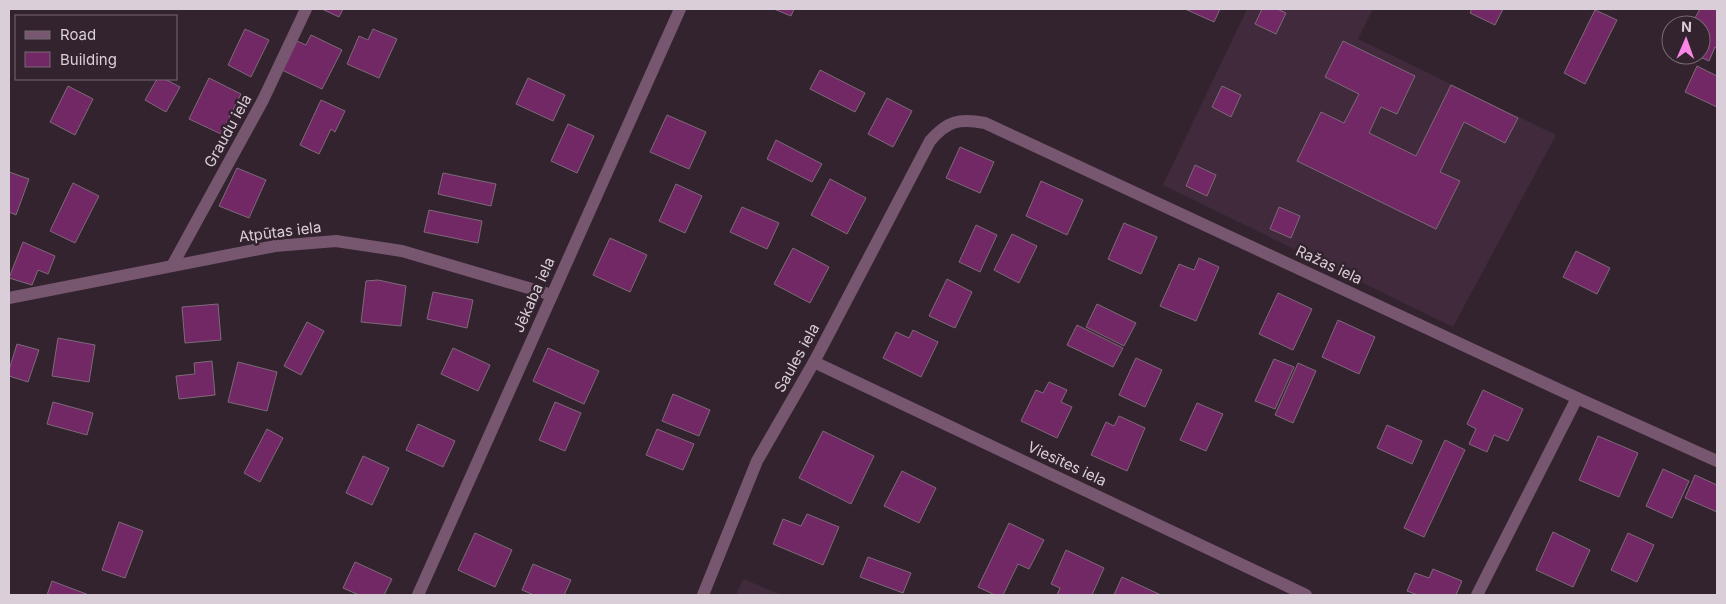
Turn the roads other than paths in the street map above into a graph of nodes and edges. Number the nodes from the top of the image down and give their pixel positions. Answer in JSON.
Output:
{"nodes":[{"id":1,"x":306,"y":9,"type":"edge"},
{"id":2,"x":680,"y":9,"type":"edge"},
{"id":3,"x":930,"y":141,"type":"joint"},
{"id":4,"x":172,"y":266,"type":"junction"},
{"id":5,"x":552,"y":295,"type":"junction"},
{"id":6,"x":9,"y":298,"type":"edge"},
{"id":7,"x":814,"y":362,"type":"junction"},
{"id":8,"x":1577,"y":398,"type":"junction"},
{"id":9,"x":1717,"y":461,"type":"edge"},
{"id":10,"x":418,"y":595,"type":"edge"},
{"id":11,"x":702,"y":595,"type":"edge"},
{"id":12,"x":1306,"y":595,"type":"edge"},
{"id":13,"x":1477,"y":595,"type":"edge"}],
"edges":[{"from":1,"to":4,"type":"street","name":"Graudu iela"},
{"from":2,"to":5,"type":"street","name":"Jēkaba iela"},
{"from":3,"to":7,"type":"street","name":"Saules iela"},
{"from":3,"to":8,"type":"street","name":"Ražas iela"},
{"from":4,"to":5,"type":"street","name":"Atpūtas iela"},
{"from":4,"to":6,"type":"street","name":"Atpūtas iela"},
{"from":5,"to":10,"type":"street","name":"Jēkaba iela"},
{"from":7,"to":11,"type":"street","name":"Saules iela"},
{"from":7,"to":12,"type":"street","name":"Viesītes iela"},
{"from":8,"to":9,"type":"street","name":"Ražas iela"},
{"from":8,"to":13,"type":"street"}]}
